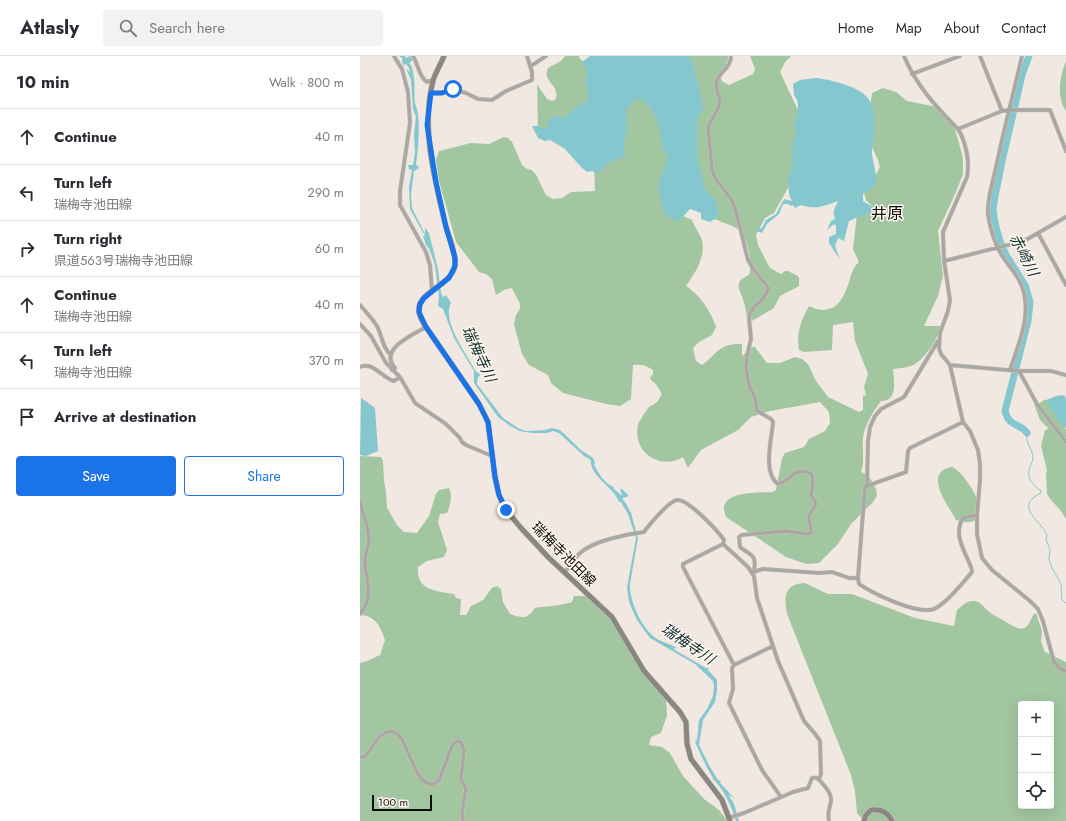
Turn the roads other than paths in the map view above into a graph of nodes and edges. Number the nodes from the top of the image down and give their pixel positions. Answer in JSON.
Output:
{"nodes":[{"id":1,"x":394,"y":56,"type":"edge"},
{"id":2,"x":413,"y":56,"type":"edge"},
{"id":3,"x":444,"y":56,"type":"edge"},
{"id":4,"x":527,"y":56,"type":"edge"},
{"id":5,"x":546,"y":56,"type":"edge"},
{"id":6,"x":731,"y":56,"type":"edge"},
{"id":7,"x":904,"y":56,"type":"edge"},
{"id":8,"x":960,"y":56,"type":"edge"},
{"id":9,"x":980,"y":56,"type":"edge"},
{"id":10,"x":1022,"y":56,"type":"edge"},
{"id":11,"x":531,"y":66,"type":"junction"},
{"id":12,"x":912,"y":74,"type":"junction"},
{"id":13,"x":433,"y":80,"type":"junction"},
{"id":14,"x":431,"y":93,"type":"junction"},
{"id":15,"x":1009,"y":110,"type":"junction"},
{"id":16,"x":1002,"y":112,"type":"junction"},
{"id":17,"x":958,"y":129,"type":"junction"},
{"id":18,"x":1066,"y":151,"type":"edge"},
{"id":19,"x":1066,"y":217,"type":"edge"},
{"id":20,"x":1038,"y":233,"type":"junction"},
{"id":21,"x":998,"y":247,"type":"junction"},
{"id":22,"x":944,"y":261,"type":"junction"},
{"id":23,"x":1066,"y":285,"type":"edge"},
{"id":24,"x":432,"y":291,"type":"junction"},
{"id":25,"x":360,"y":305,"type":"edge"},
{"id":26,"x":360,"y":324,"type":"edge"},
{"id":27,"x":426,"y":327,"type":"junction"},
{"id":28,"x":938,"y":341,"type":"junction"},
{"id":29,"x":391,"y":355,"type":"junction"},
{"id":30,"x":950,"y":365,"type":"junction"},
{"id":31,"x":360,"y":367,"type":"edge"},
{"id":32,"x":392,"y":370,"type":"junction"},
{"id":33,"x":1010,"y":370,"type":"junction"},
{"id":34,"x":1019,"y":371,"type":"junction"},
{"id":35,"x":1066,"y":375,"type":"edge"},
{"id":36,"x":400,"y":377,"type":"junction"},
{"id":37,"x":964,"y":422,"type":"junction"},
{"id":38,"x":1066,"y":442,"type":"edge"},
{"id":39,"x":492,"y":456,"type":"junction"},
{"id":40,"x":866,"y":486,"type":"junction"},
{"id":41,"x":360,"y":502,"type":"edge"},
{"id":42,"x":976,"y":515,"type":"junction"},
{"id":43,"x":723,"y":544,"type":"junction"},
{"id":44,"x":565,"y":572,"type":"junction"},
{"id":45,"x":753,"y":572,"type":"junction"},
{"id":46,"x":858,"y":578,"type":"junction"},
{"id":47,"x":360,"y":614,"type":"edge"},
{"id":48,"x":772,"y":646,"type":"junction"},
{"id":49,"x":734,"y":665,"type":"junction"},
{"id":50,"x":1066,"y":671,"type":"edge"},
{"id":51,"x":360,"y":757,"type":"edge"},
{"id":52,"x":819,"y":779,"type":"junction"},
{"id":53,"x":781,"y":797,"type":"junction"},
{"id":54,"x":729,"y":819,"type":"edge"},
{"id":55,"x":463,"y":821,"type":"edge"},
{"id":56,"x":829,"y":821,"type":"edge"},
{"id":57,"x":864,"y":821,"type":"edge"},
{"id":58,"x":892,"y":821,"type":"edge"}],
"edges":[{"from":1,"to":24,"type":"street"},
{"from":2,"to":13,"type":"street"},
{"from":3,"to":13,"type":"main road"},
{"from":4,"to":11,"type":"street"},
{"from":5,"to":11,"type":"street"},
{"from":6,"to":45,"type":"street"},
{"from":7,"to":12,"type":"street"},
{"from":8,"to":12,"type":"street"},
{"from":9,"to":16,"type":"street"},
{"from":10,"to":15,"type":"street"},
{"from":11,"to":14,"type":"street"},
{"from":12,"to":17,"type":"street"},
{"from":13,"to":14,"type":"main road"},
{"from":14,"to":24,"type":"main road"},
{"from":15,"to":16,"type":"street"},
{"from":15,"to":18,"type":"street"},
{"from":15,"to":21,"type":"street"},
{"from":16,"to":17,"type":"street"},
{"from":17,"to":22,"type":"street"},
{"from":19,"to":20,"type":"street"},
{"from":20,"to":21,"type":"street"},
{"from":20,"to":23,"type":"street"},
{"from":21,"to":22,"type":"street"},
{"from":21,"to":33,"type":"street"},
{"from":22,"to":28,"type":"street"},
{"from":24,"to":27,"type":"main road","name":"瑞梅寺池田線"},
{"from":25,"to":29,"type":"street"},
{"from":26,"to":32,"type":"street"},
{"from":27,"to":29,"type":"street"},
{"from":27,"to":39,"type":"main road","name":"瑞梅寺池田線"},
{"from":28,"to":30,"type":"street"},
{"from":28,"to":40,"type":"street"},
{"from":29,"to":32,"type":"street"},
{"from":30,"to":33,"type":"street"},
{"from":30,"to":37,"type":"street"},
{"from":31,"to":36,"type":"street"},
{"from":32,"to":36,"type":"street"},
{"from":33,"to":34,"type":"street"},
{"from":34,"to":35,"type":"street"},
{"from":34,"to":38,"type":"street"},
{"from":36,"to":39,"type":"street"},
{"from":37,"to":40,"type":"street"},
{"from":37,"to":42,"type":"street"},
{"from":39,"to":44,"type":"main road","name":"瑞梅寺池田線"},
{"from":40,"to":46,"type":"street"},
{"from":41,"to":47,"type":"street"},
{"from":42,"to":46,"type":"street"},
{"from":42,"to":50,"type":"street"},
{"from":43,"to":44,"type":"street"},
{"from":43,"to":45,"type":"street"},
{"from":43,"to":49,"type":"street"},
{"from":44,"to":54,"type":"main road","name":"瑞梅寺池田線"},
{"from":45,"to":46,"type":"street"},
{"from":45,"to":48,"type":"street"},
{"from":48,"to":49,"type":"street"},
{"from":48,"to":52,"type":"street"},
{"from":49,"to":53,"type":"street"},
{"from":51,"to":55,"type":"street"},
{"from":52,"to":53,"type":"street"},
{"from":52,"to":56,"type":"street"},
{"from":53,"to":54,"type":"street"},
{"from":57,"to":58,"type":"main road"}]}
